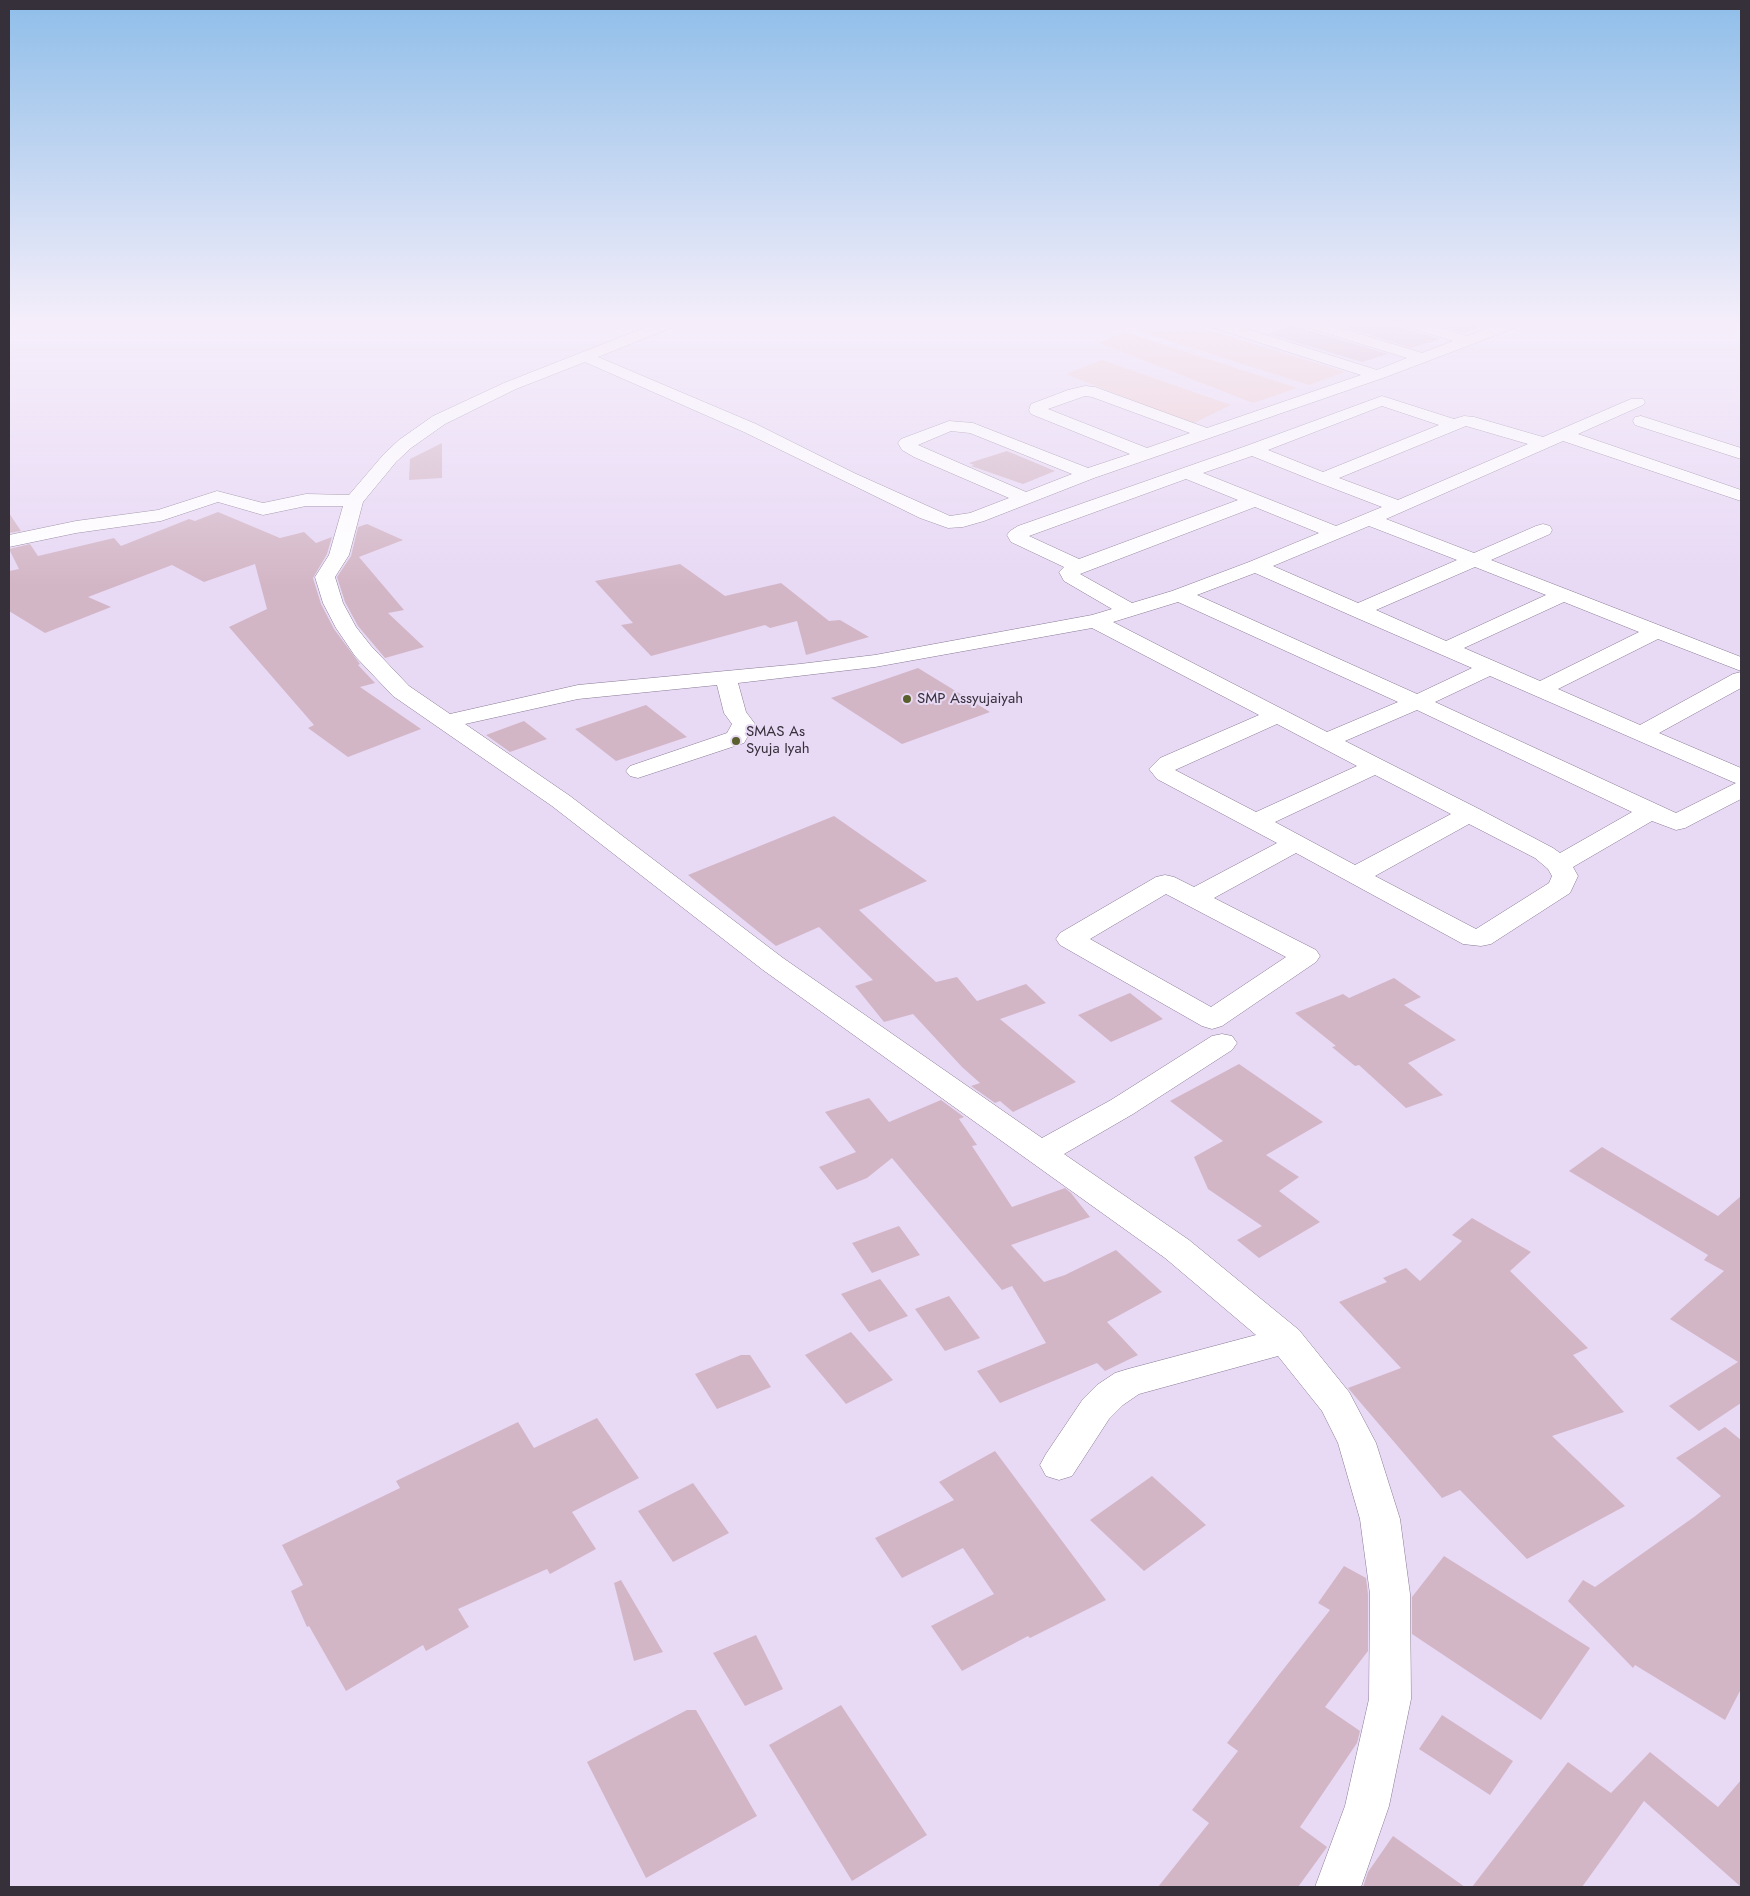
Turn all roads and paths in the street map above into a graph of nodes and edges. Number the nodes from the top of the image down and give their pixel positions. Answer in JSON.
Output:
{"nodes":[{"id":1,"x":463,"y":408,"type":"edge"},
{"id":2,"x":705,"y":408,"type":"edge"},
{"id":3,"x":1037,"y":408,"type":"edge"},
{"id":4,"x":1139,"y":408,"type":"edge"},
{"id":5,"x":1276,"y":408,"type":"edge"},
{"id":6,"x":1362,"y":408,"type":"edge"},
{"id":7,"x":1405,"y":408,"type":"edge"},
{"id":8,"x":1622,"y":408,"type":"edge"},
{"id":9,"x":1641,"y":421,"type":"dead end"},
{"id":10,"x":1456,"y":425,"type":"junction"},
{"id":11,"x":1205,"y":433,"type":"junction"},
{"id":12,"x":1563,"y":435,"type":"junction"},
{"id":13,"x":1544,"y":443,"type":"junction"},
{"id":14,"x":1252,"y":450,"type":"junction"},
{"id":15,"x":1147,"y":454,"type":"junction"},
{"id":16,"x":1741,"y":454,"type":"edge"},
{"id":17,"x":1187,"y":473,"type":"junction"},
{"id":18,"x":1088,"y":474,"type":"junction"},
{"id":19,"x":1324,"y":478,"type":"junction"},
{"id":20,"x":1741,"y":496,"type":"edge"},
{"id":21,"x":1025,"y":498,"type":"junction"},
{"id":22,"x":1256,"y":500,"type":"junction"},
{"id":23,"x":354,"y":501,"type":"junction"},
{"id":24,"x":1398,"y":507,"type":"junction"},
{"id":25,"x":1369,"y":519,"type":"junction"},
{"id":26,"x":1544,"y":530,"type":"dead end"},
{"id":27,"x":1336,"y":533,"type":"junction"},
{"id":28,"x":9,"y":541,"type":"edge"},
{"id":29,"x":1474,"y":560,"type":"junction"},
{"id":30,"x":1078,"y":566,"type":"junction"},
{"id":31,"x":1256,"y":566,"type":"junction"},
{"id":32,"x":1562,"y":594,"type":"junction"},
{"id":33,"x":1179,"y":595,"type":"junction"},
{"id":34,"x":1129,"y":610,"type":"junction"},
{"id":35,"x":1357,"y":611,"type":"junction"},
{"id":36,"x":1095,"y":621,"type":"junction"},
{"id":37,"x":1657,"y":631,"type":"junction"},
{"id":38,"x":1445,"y":649,"type":"junction"},
{"id":39,"x":1741,"y":664,"type":"edge"},
{"id":40,"x":1490,"y":668,"type":"junction"},
{"id":41,"x":726,"y":679,"type":"junction"},
{"id":42,"x":1741,"y":679,"type":"edge"},
{"id":43,"x":1540,"y":690,"type":"junction"},
{"id":44,"x":1417,"y":702,"type":"junction"},
{"id":45,"x":1276,"y":716,"type":"junction"},
{"id":46,"x":445,"y":722,"type":"junction"},
{"id":47,"x":1642,"y":734,"type":"junction"},
{"id":48,"x":1325,"y":741,"type":"junction"},
{"id":49,"x":1374,"y":767,"type":"junction"},
{"id":50,"x":638,"y":771,"type":"dead end"},
{"id":51,"x":1741,"y":777,"type":"edge"},
{"id":52,"x":1741,"y":789,"type":"edge"},
{"id":53,"x":1652,"y":812,"type":"junction"},
{"id":54,"x":1470,"y":814,"type":"junction"},
{"id":55,"x":1256,"y":821,"type":"junction"},
{"id":56,"x":1296,"y":843,"type":"junction"},
{"id":57,"x":1559,"y":865,"type":"junction"},
{"id":58,"x":1355,"y":876,"type":"junction"},
{"id":59,"x":1194,"y":898,"type":"junction"},
{"id":60,"x":1222,"y":1043,"type":"dead end"},
{"id":61,"x":1041,"y":1153,"type":"junction"},
{"id":62,"x":1286,"y":1340,"type":"junction"},
{"id":63,"x":1060,"y":1465,"type":"dead end"},
{"id":64,"x":1338,"y":1887,"type":"edge"}],
"edges":[{"from":1,"to":23,"type":"street"},
{"from":2,"to":21,"type":"street"},
{"from":3,"to":15,"type":"street"},
{"from":4,"to":11,"type":"street"},
{"from":5,"to":11,"type":"street"},
{"from":6,"to":14,"type":"street"},
{"from":7,"to":10,"type":"street"},
{"from":8,"to":12,"type":"street"},
{"from":9,"to":16,"type":"street"},
{"from":10,"to":13,"type":"street"},
{"from":10,"to":19,"type":"street"},
{"from":11,"to":15,"type":"street"},
{"from":12,"to":13,"type":"street"},
{"from":12,"to":20,"type":"street"},
{"from":13,"to":24,"type":"street"},
{"from":14,"to":17,"type":"street"},
{"from":14,"to":19,"type":"street"},
{"from":15,"to":18,"type":"street"},
{"from":17,"to":22,"type":"street"},
{"from":17,"to":30,"type":"street"},
{"from":18,"to":21,"type":"street"},
{"from":18,"to":21,"type":"street"},
{"from":19,"to":24,"type":"street"},
{"from":22,"to":27,"type":"street"},
{"from":22,"to":30,"type":"street"},
{"from":23,"to":28,"type":"street"},
{"from":23,"to":46,"type":"street"},
{"from":24,"to":25,"type":"street"},
{"from":25,"to":27,"type":"street"},
{"from":25,"to":29,"type":"street"},
{"from":26,"to":29,"type":"street"},
{"from":27,"to":31,"type":"street"},
{"from":29,"to":32,"type":"street"},
{"from":29,"to":35,"type":"street"},
{"from":30,"to":34,"type":"street"},
{"from":31,"to":33,"type":"street"},
{"from":31,"to":35,"type":"street"},
{"from":32,"to":37,"type":"street"},
{"from":32,"to":38,"type":"street"},
{"from":33,"to":34,"type":"street"},
{"from":33,"to":44,"type":"street"},
{"from":34,"to":36,"type":"street"},
{"from":35,"to":38,"type":"street"},
{"from":36,"to":41,"type":"street"},
{"from":36,"to":45,"type":"street"},
{"from":37,"to":39,"type":"street"},
{"from":37,"to":43,"type":"street"},
{"from":38,"to":40,"type":"street"},
{"from":40,"to":43,"type":"street"},
{"from":40,"to":44,"type":"street"},
{"from":41,"to":46,"type":"street"},
{"from":41,"to":50,"type":"street"},
{"from":42,"to":47,"type":"street"},
{"from":43,"to":47,"type":"street"},
{"from":44,"to":48,"type":"street"},
{"from":44,"to":53,"type":"street"},
{"from":45,"to":48,"type":"street"},
{"from":45,"to":55,"type":"street"},
{"from":46,"to":61,"type":"street"},
{"from":47,"to":51,"type":"street"},
{"from":48,"to":49,"type":"street"},
{"from":49,"to":54,"type":"street"},
{"from":49,"to":55,"type":"street"},
{"from":52,"to":53,"type":"street"},
{"from":53,"to":57,"type":"street"},
{"from":54,"to":57,"type":"street"},
{"from":54,"to":58,"type":"street"},
{"from":55,"to":56,"type":"street"},
{"from":56,"to":58,"type":"street"},
{"from":56,"to":59,"type":"street"},
{"from":57,"to":58,"type":"street"},
{"from":59,"to":59,"type":"street"},
{"from":60,"to":61,"type":"street"},
{"from":61,"to":62,"type":"street"},
{"from":62,"to":63,"type":"street"},
{"from":62,"to":64,"type":"street"}]}
